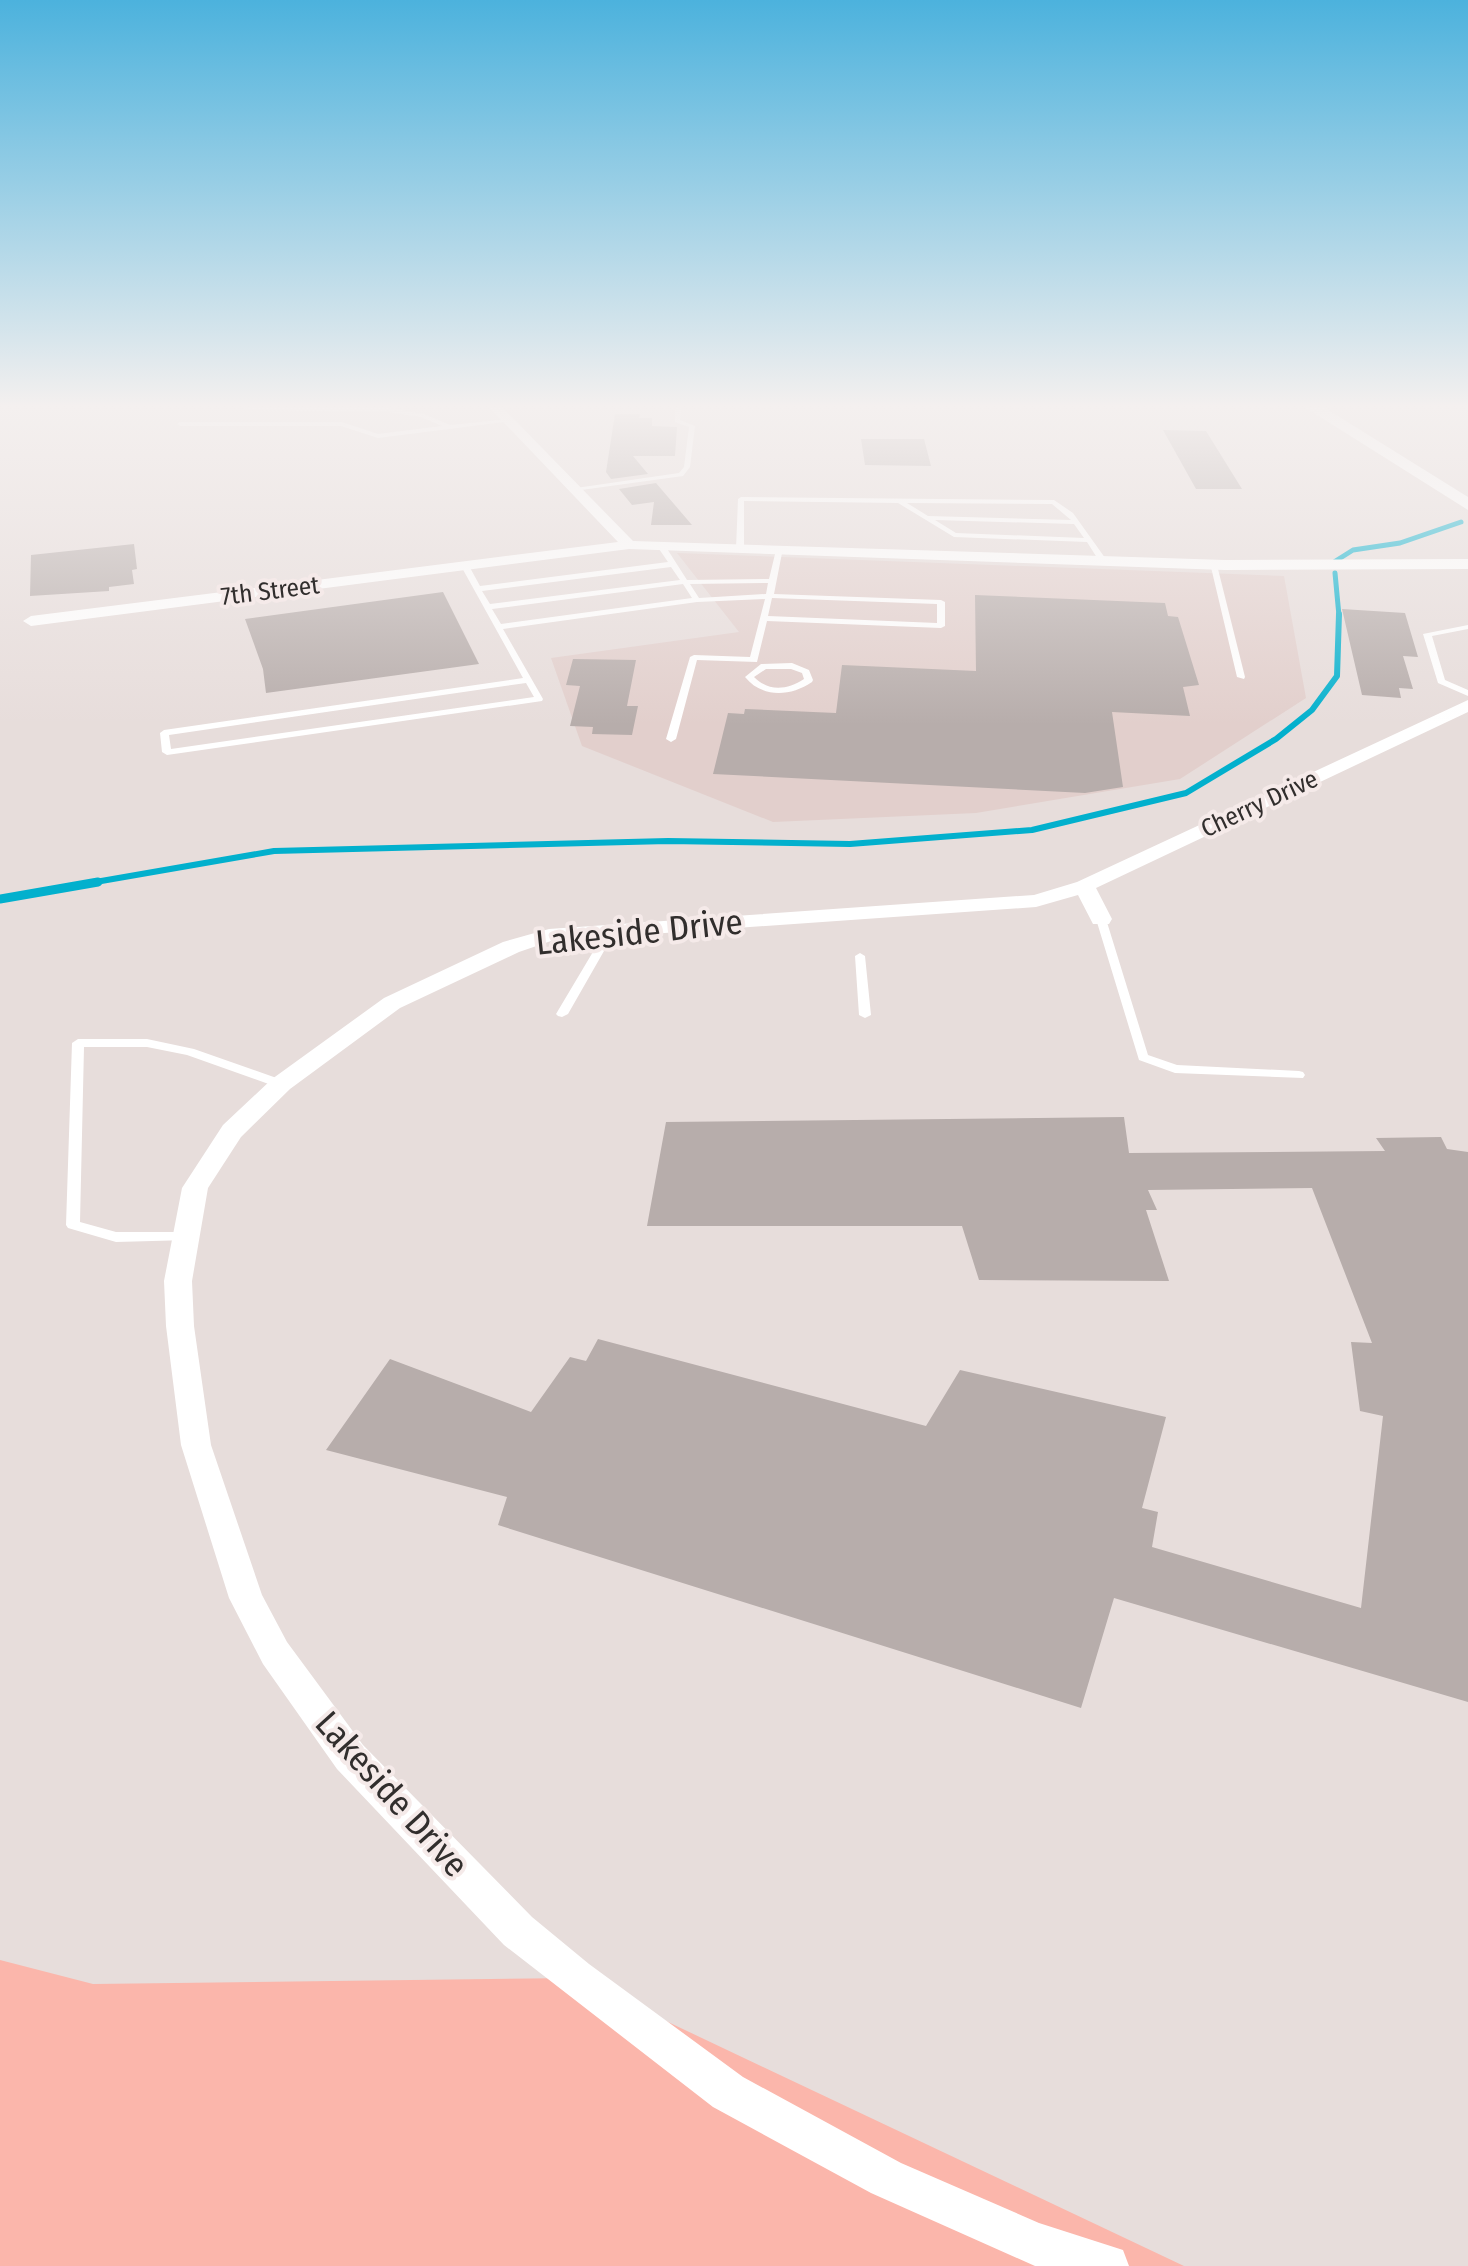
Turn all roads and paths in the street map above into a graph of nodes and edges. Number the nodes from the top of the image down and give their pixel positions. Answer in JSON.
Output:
{"nodes":[{"id":1,"x":599,"y":514,"type":"edge"},
{"id":2,"x":741,"y":514,"type":"edge"},
{"id":3,"x":920,"y":514,"type":"edge"},
{"id":4,"x":1067,"y":514,"type":"edge"},
{"id":5,"x":927,"y":518,"type":"junction"},
{"id":6,"x":1076,"y":522,"type":"junction"},
{"id":7,"x":1089,"y":540,"type":"junction"},
{"id":8,"x":629,"y":545,"type":"junction"},
{"id":9,"x":661,"y":546,"type":"junction"},
{"id":10,"x":740,"y":549,"type":"junction"},
{"id":11,"x":780,"y":550,"type":"junction"},
{"id":12,"x":1104,"y":562,"type":"junction"},
{"id":13,"x":673,"y":564,"type":"junction"},
{"id":14,"x":1468,"y":564,"type":"edge"},
{"id":15,"x":1213,"y":565,"type":"junction"},
{"id":16,"x":465,"y":566,"type":"junction"},
{"id":17,"x":773,"y":580,"type":"junction"},
{"id":18,"x":684,"y":582,"type":"junction"},
{"id":19,"x":478,"y":589,"type":"junction"},
{"id":20,"x":770,"y":596,"type":"junction"},
{"id":21,"x":697,"y":600,"type":"junction"},
{"id":22,"x":487,"y":606,"type":"junction"},
{"id":23,"x":764,"y":618,"type":"junction"},
{"id":24,"x":31,"y":620,"type":"dead end"},
{"id":25,"x":498,"y":627,"type":"junction"},
{"id":26,"x":1468,"y":627,"type":"edge"},
{"id":27,"x":754,"y":660,"type":"junction"},
{"id":28,"x":764,"y":666,"type":"junction"},
{"id":29,"x":1241,"y":677,"type":"dead end"},
{"id":30,"x":528,"y":680,"type":"junction"},
{"id":31,"x":1468,"y":694,"type":"edge"},
{"id":32,"x":1468,"y":705,"type":"edge"},
{"id":33,"x":671,"y":740,"type":"dead end"},
{"id":34,"x":1084,"y":886,"type":"junction"},
{"id":35,"x":1101,"y":919,"type":"joint"},
{"id":36,"x":611,"y":930,"type":"junction"},
{"id":37,"x":860,"y":956,"type":"dead end"},
{"id":38,"x":562,"y":1014,"type":"dead end"},
{"id":39,"x":865,"y":1015,"type":"dead end"},
{"id":40,"x":1299,"y":1075,"type":"dead end"},
{"id":41,"x":282,"y":1084,"type":"junction"},
{"id":42,"x":184,"y":1237,"type":"junction"},
{"id":43,"x":1107,"y":2266,"type":"edge"}],
"edges":[{"from":1,"to":8,"type":"street"},
{"from":2,"to":10,"type":"lane"},
{"from":3,"to":5,"type":"lane"},
{"from":4,"to":6,"type":"lane"},
{"from":5,"to":6,"type":"lane"},
{"from":5,"to":7,"type":"lane"},
{"from":6,"to":7,"type":"lane"},
{"from":7,"to":12,"type":"lane"},
{"from":8,"to":9,"type":"street","name":"7th Street"},
{"from":8,"to":16,"type":"street","name":"7th Street"},
{"from":9,"to":10,"type":"street","name":"7th Street"},
{"from":9,"to":13,"type":"lane"},
{"from":10,"to":11,"type":"street","name":"7th Street"},
{"from":11,"to":12,"type":"street","name":"7th Street"},
{"from":11,"to":17,"type":"lane"},
{"from":12,"to":15,"type":"street","name":"7th Street"},
{"from":13,"to":18,"type":"lane"},
{"from":13,"to":19,"type":"lane"},
{"from":14,"to":15,"type":"street","name":"7th Street"},
{"from":15,"to":29,"type":"lane"},
{"from":16,"to":19,"type":"lane"},
{"from":16,"to":24,"type":"street","name":"7th Street"},
{"from":17,"to":18,"type":"lane"},
{"from":17,"to":20,"type":"lane"},
{"from":18,"to":21,"type":"lane"},
{"from":18,"to":22,"type":"lane"},
{"from":19,"to":22,"type":"lane"},
{"from":20,"to":21,"type":"lane"},
{"from":20,"to":23,"type":"lane"},
{"from":20,"to":23,"type":"lane"},
{"from":21,"to":25,"type":"lane"},
{"from":22,"to":25,"type":"lane"},
{"from":23,"to":27,"type":"lane"},
{"from":25,"to":30,"type":"lane"},
{"from":26,"to":31,"type":"lane"},
{"from":27,"to":28,"type":"lane"},
{"from":27,"to":33,"type":"lane"},
{"from":28,"to":28,"type":"lane"},
{"from":30,"to":30,"type":"lane"},
{"from":32,"to":34,"type":"street","name":"Cherry Drive"},
{"from":34,"to":35,"type":"street"},
{"from":34,"to":36,"type":"street","name":"Lakeside Drive"},
{"from":35,"to":40,"type":"lane"},
{"from":36,"to":38,"type":"lane"},
{"from":36,"to":41,"type":"street","name":"Lakeside Drive"},
{"from":37,"to":39,"type":"lane"},
{"from":41,"to":42,"type":"street","name":"Lakeside Drive"},
{"from":41,"to":42,"type":"lane"},
{"from":42,"to":43,"type":"street","name":"Lakeside Drive"}]}
